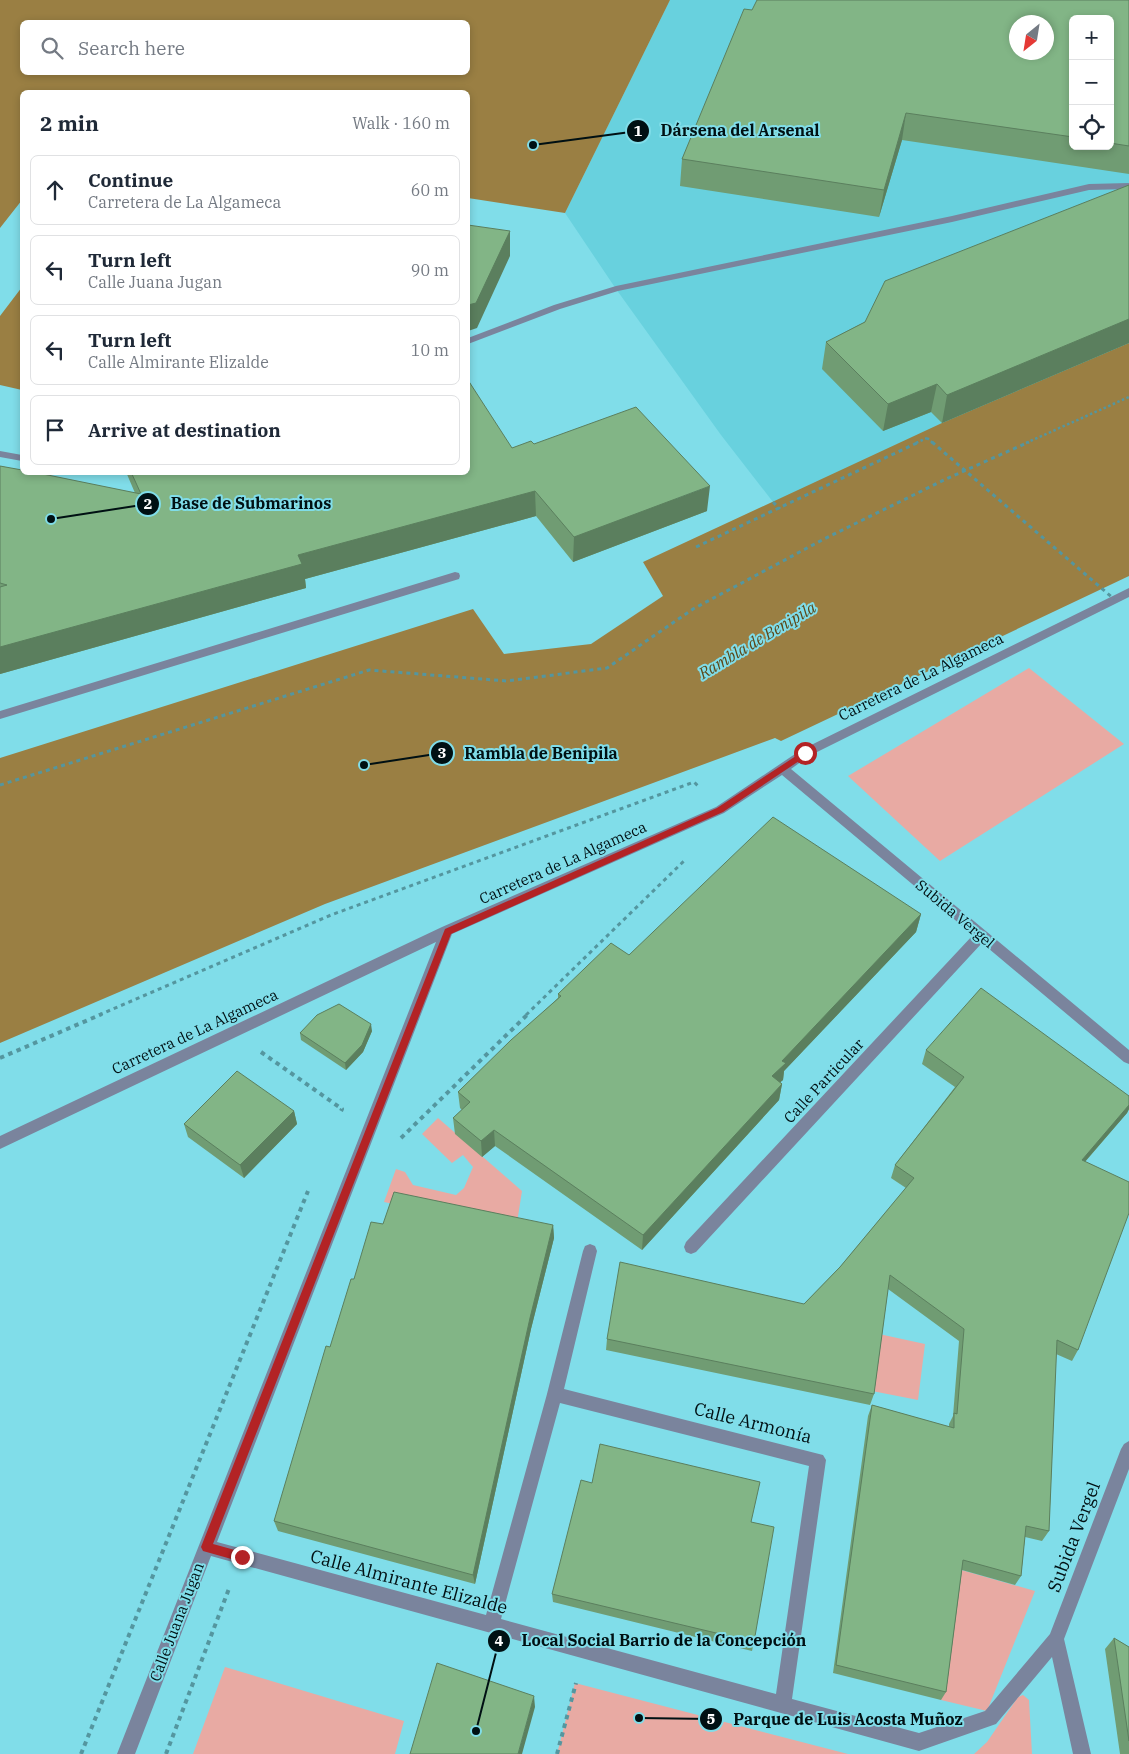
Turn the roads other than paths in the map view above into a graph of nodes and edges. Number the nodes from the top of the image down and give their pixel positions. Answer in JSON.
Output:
{"nodes":[{"id":1,"x":1129,"y":186,"type":"edge"},
{"id":2,"x":470,"y":340,"type":"edge"},
{"id":3,"x":0,"y":454,"type":"edge"},
{"id":4,"x":20,"y":458,"type":"edge"},
{"id":5,"x":455,"y":576,"type":"dead end"},
{"id":6,"x":1129,"y":592,"type":"edge"},
{"id":7,"x":0,"y":715,"type":"edge"},
{"id":8,"x":782,"y":768,"type":"junction"},
{"id":9,"x":448,"y":931,"type":"junction"},
{"id":10,"x":981,"y":936,"type":"junction"},
{"id":11,"x":1129,"y":1058,"type":"edge"},
{"id":12,"x":0,"y":1143,"type":"edge"},
{"id":13,"x":691,"y":1247,"type":"dead end"},
{"id":14,"x":590,"y":1251,"type":"dead end"},
{"id":15,"x":554,"y":1394,"type":"junction"},
{"id":16,"x":1129,"y":1448,"type":"edge"},
{"id":17,"x":207,"y":1547,"type":"junction"},
{"id":18,"x":492,"y":1626,"type":"junction"},
{"id":19,"x":1056,"y":1639,"type":"junction"},
{"id":20,"x":783,"y":1704,"type":"junction"},
{"id":21,"x":919,"y":1748,"type":"edge"},
{"id":22,"x":126,"y":1754,"type":"edge"},
{"id":23,"x":1082,"y":1754,"type":"edge"}],
"edges":[{"from":1,"to":2,"type":"street"},
{"from":3,"to":4,"type":"street"},
{"from":5,"to":7,"type":"street"},
{"from":6,"to":8,"type":"street","name":"Carretera de La Algameca"},
{"from":8,"to":9,"type":"street","name":"Carretera de La Algameca"},
{"from":8,"to":10,"type":"street","name":"Subida Vergel"},
{"from":9,"to":12,"type":"street","name":"Carretera de La Algameca"},
{"from":9,"to":17,"type":"street","name":"Calle Juana Jugan"},
{"from":10,"to":11,"type":"street","name":"Subida Vergel"},
{"from":10,"to":13,"type":"street","name":"Calle Particular"},
{"from":14,"to":15,"type":"street"},
{"from":15,"to":18,"type":"street"},
{"from":15,"to":20,"type":"street","name":"Calle Armonía"},
{"from":16,"to":19,"type":"street","name":"Subida Vergel"},
{"from":17,"to":18,"type":"street","name":"Calle Almirante Elizalde"},
{"from":17,"to":22,"type":"street","name":"Calle Juana Jugan"},
{"from":18,"to":20,"type":"street","name":"Calle Almirante Elizalde"},
{"from":19,"to":21,"type":"street"},
{"from":19,"to":23,"type":"street"},
{"from":20,"to":21,"type":"street","name":"Calle Almirante Elizalde"}]}
